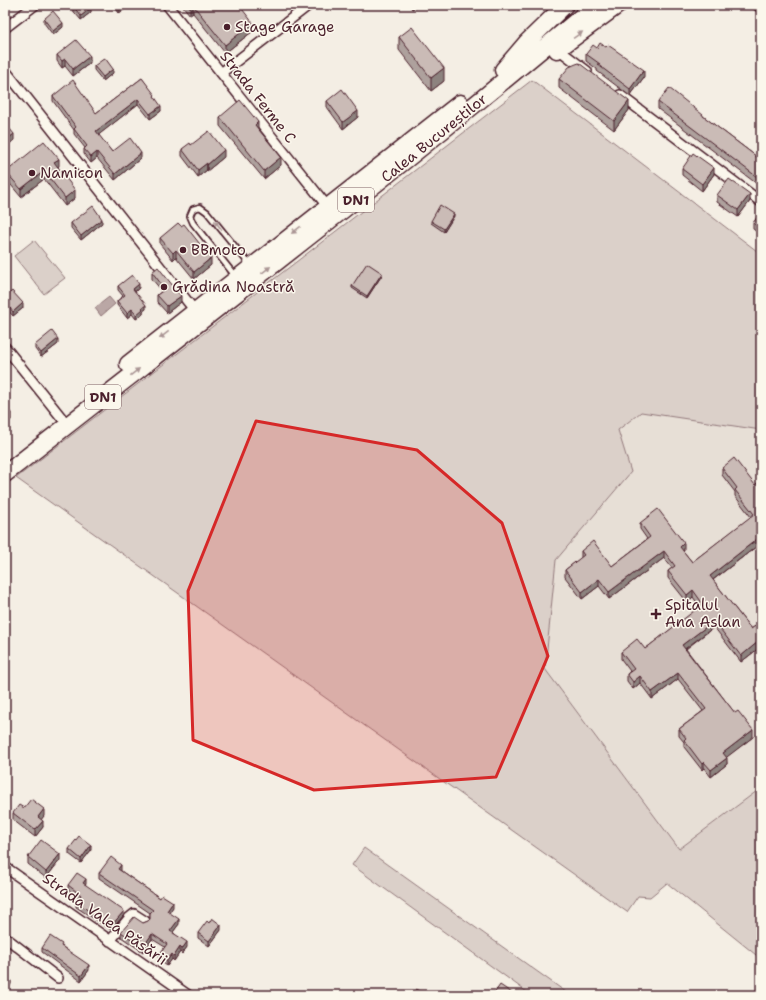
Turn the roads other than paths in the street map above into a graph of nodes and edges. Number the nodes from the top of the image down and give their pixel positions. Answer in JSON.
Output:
{"nodes":[{"id":1,"x":35,"y":5,"type":"edge"},
{"id":2,"x":167,"y":5,"type":"edge"},
{"id":3,"x":309,"y":5,"type":"edge"},
{"id":4,"x":565,"y":5,"type":"edge"},
{"id":5,"x":579,"y":5,"type":"edge"},
{"id":6,"x":596,"y":5,"type":"edge"},
{"id":7,"x":618,"y":5,"type":"edge"},
{"id":8,"x":5,"y":28,"type":"edge"},
{"id":9,"x":558,"y":49,"type":"junction"},
{"id":10,"x":5,"y":70,"type":"edge"},
{"id":11,"x":221,"y":73,"type":"junction"},
{"id":12,"x":506,"y":74,"type":"junction"},
{"id":13,"x":596,"y":78,"type":"edge"},
{"id":14,"x":615,"y":92,"type":"edge"},
{"id":15,"x":761,"y":202,"type":"edge"},
{"id":16,"x":327,"y":206,"type":"junction"},
{"id":17,"x":251,"y":266,"type":"junction"},
{"id":18,"x":237,"y":278,"type":"junction"},
{"id":19,"x":195,"y":311,"type":"junction"},
{"id":20,"x":5,"y":347,"type":"edge"},
{"id":21,"x":61,"y":417,"type":"junction"},
{"id":22,"x":5,"y":460,"type":"edge"},
{"id":23,"x":5,"y":474,"type":"edge"},
{"id":24,"x":5,"y":867,"type":"edge"},
{"id":25,"x":145,"y":920,"type":"dead end"},
{"id":26,"x":5,"y":937,"type":"edge"},
{"id":27,"x":110,"y":940,"type":"junction"},
{"id":28,"x":58,"y":978,"type":"dead end"},
{"id":29,"x":188,"y":995,"type":"edge"}],
"edges":[{"from":1,"to":8,"type":"street"},
{"from":2,"to":11,"type":"street","name":"Strada Ferme C"},
{"from":3,"to":11,"type":"street"},
{"from":4,"to":12,"type":"highway","number":"DN1"},
{"from":5,"to":12,"type":"highway","name":"Calea Bucureștilor","number":"DN1"},
{"from":6,"to":12,"type":"highway","name":"Calea Bucureștilor","number":"DN1"},
{"from":9,"to":7,"type":"highway","number":"DN1","one_way":true},
{"from":9,"to":12,"type":"highway","number":"DN1"},
{"from":9,"to":13,"type":"street"},
{"from":10,"to":19,"type":"street"},
{"from":11,"to":16,"type":"street","name":"Strada Ferme C"},
{"from":12,"to":16,"type":"highway","name":"Calea Bucureștilor","number":"DN1"},
{"from":23,"to":12,"type":"highway","name":"Calea Bucureștilor","number":"DN1","one_way":true},
{"from":14,"to":15,"type":"street"},
{"from":16,"to":17,"type":"highway","name":"Calea Bucureștilor","number":"DN1","one_way":true},
{"from":17,"to":18,"type":"highway","name":"Calea Bucureștilor","number":"DN1"},
{"from":17,"to":18,"type":"lane","one_way":true},
{"from":18,"to":19,"type":"highway","name":"Calea Bucureștilor","number":"DN1"},
{"from":19,"to":21,"type":"highway","name":"Calea Bucureștilor","number":"DN1","one_way":true},
{"from":20,"to":21,"type":"street"},
{"from":21,"to":22,"type":"highway","name":"Calea Bucureștilor","number":"DN1"},
{"from":24,"to":27,"type":"street","name":"Strada Valea Păsării"},
{"from":25,"to":27,"type":"street"},
{"from":26,"to":28,"type":"street"},
{"from":27,"to":29,"type":"street","name":"Strada Valea Păsării"}]}
